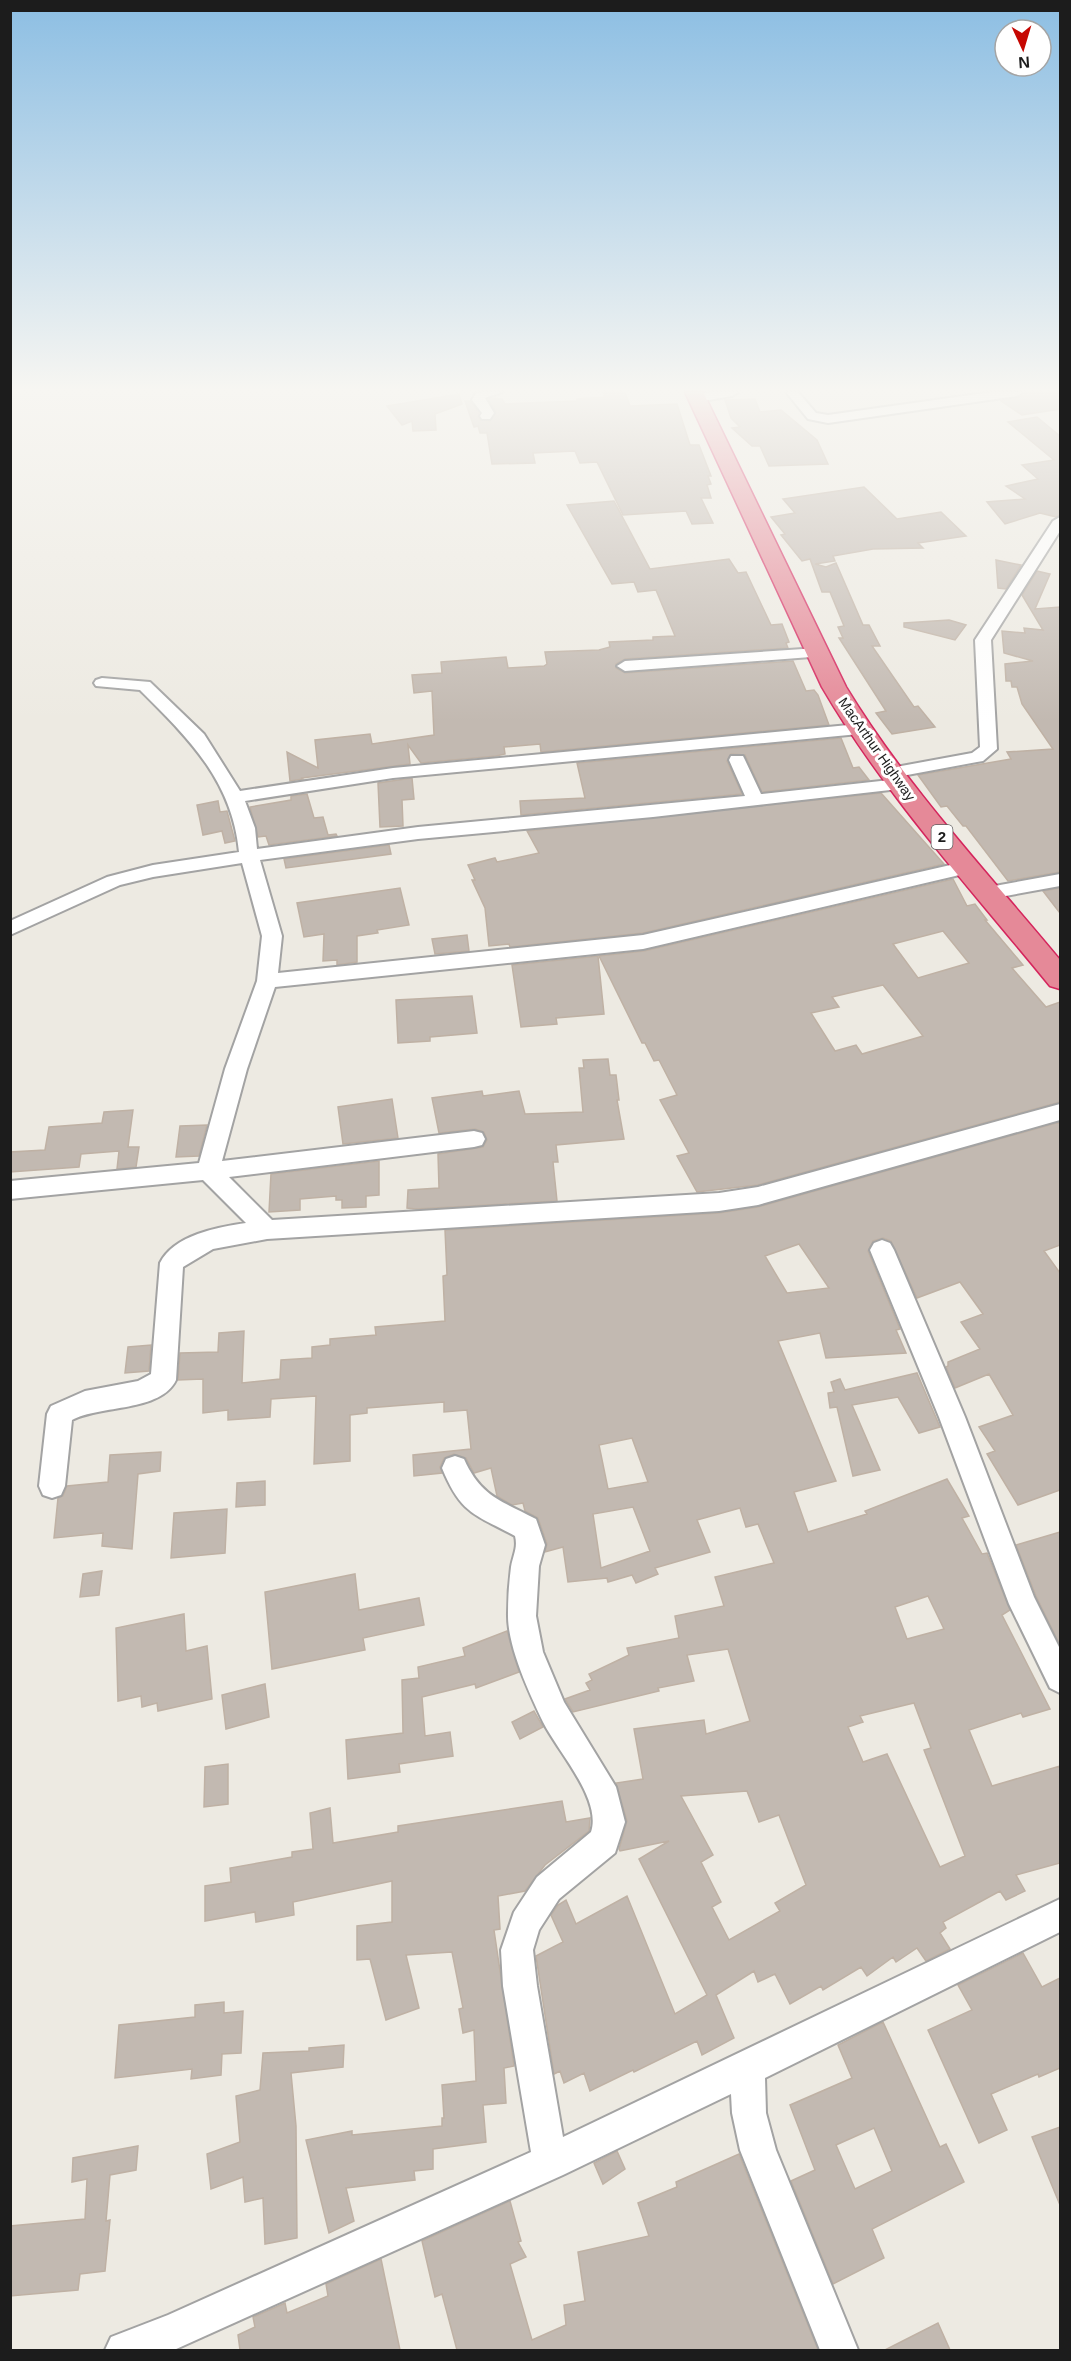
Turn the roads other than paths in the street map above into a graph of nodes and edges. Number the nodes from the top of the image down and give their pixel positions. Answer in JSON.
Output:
{"nodes":[{"id":1,"x":747,"y":502,"type":"edge"},
{"id":2,"x":1060,"y":520,"type":"edge"},
{"id":3,"x":818,"y":653,"type":"junction"},
{"id":4,"x":625,"y":666,"type":"dead end"},
{"id":5,"x":102,"y":683,"type":"dead end"},
{"id":6,"x":859,"y":729,"type":"junction"},
{"id":7,"x":737,"y":760,"type":"dead end"},
{"id":8,"x":895,"y":778,"type":"junction"},
{"id":9,"x":235,"y":797,"type":"junction"},
{"id":10,"x":755,"y":800,"type":"junction"},
{"id":11,"x":249,"y":856,"type":"junction"},
{"id":12,"x":968,"y":867,"type":"junction"},
{"id":13,"x":1060,"y":880,"type":"edge"},
{"id":14,"x":989,"y":893,"type":"junction"},
{"id":15,"x":10,"y":929,"type":"edge"},
{"id":16,"x":1060,"y":979,"type":"edge"},
{"id":17,"x":267,"y":981,"type":"junction"},
{"id":18,"x":1060,"y":1112,"type":"edge"},
{"id":19,"x":474,"y":1139,"type":"dead end"},
{"id":20,"x":208,"y":1171,"type":"junction"},
{"id":21,"x":10,"y":1190,"type":"edge"},
{"id":22,"x":267,"y":1230,"type":"junction"},
{"id":23,"x":882,"y":1250,"type":"dead end"},
{"id":24,"x":455,"y":1468,"type":"dead end"},
{"id":25,"x":52,"y":1486,"type":"dead end"},
{"id":26,"x":1060,"y":1678,"type":"edge"},
{"id":27,"x":1060,"y":1915,"type":"edge"},
{"id":28,"x":747,"y":2070,"type":"junction"},
{"id":29,"x":550,"y":2162,"type":"junction"},
{"id":30,"x":124,"y":2350,"type":"edge"},
{"id":31,"x":839,"y":2350,"type":"edge"}],
"edges":[{"from":1,"to":3,"type":"highway","name":"MacArthur Highway","number":"2"},
{"from":2,"to":8,"type":"street"},
{"from":3,"to":4,"type":"street"},
{"from":3,"to":6,"type":"highway","name":"MacArthur Highway","number":"2"},
{"from":5,"to":9,"type":"street"},
{"from":6,"to":8,"type":"highway","name":"MacArthur Highway","number":"2"},
{"from":6,"to":9,"type":"street"},
{"from":7,"to":10,"type":"street"},
{"from":8,"to":10,"type":"street"},
{"from":8,"to":12,"type":"highway","name":"MacArthur Highway","number":"2"},
{"from":9,"to":11,"type":"street"},
{"from":10,"to":11,"type":"street"},
{"from":11,"to":15,"type":"street"},
{"from":11,"to":17,"type":"street"},
{"from":12,"to":14,"type":"highway","name":"MacArthur Highway","number":"2"},
{"from":12,"to":17,"type":"street"},
{"from":13,"to":14,"type":"street"},
{"from":14,"to":16,"type":"highway","name":"MacArthur Highway","number":"2"},
{"from":17,"to":20,"type":"street"},
{"from":18,"to":22,"type":"street"},
{"from":19,"to":20,"type":"street"},
{"from":20,"to":21,"type":"street"},
{"from":20,"to":22,"type":"street"},
{"from":22,"to":25,"type":"street"},
{"from":23,"to":26,"type":"street"},
{"from":24,"to":29,"type":"street"},
{"from":27,"to":28,"type":"street"},
{"from":28,"to":29,"type":"street"},
{"from":28,"to":31,"type":"street"},
{"from":29,"to":30,"type":"street"}]}
